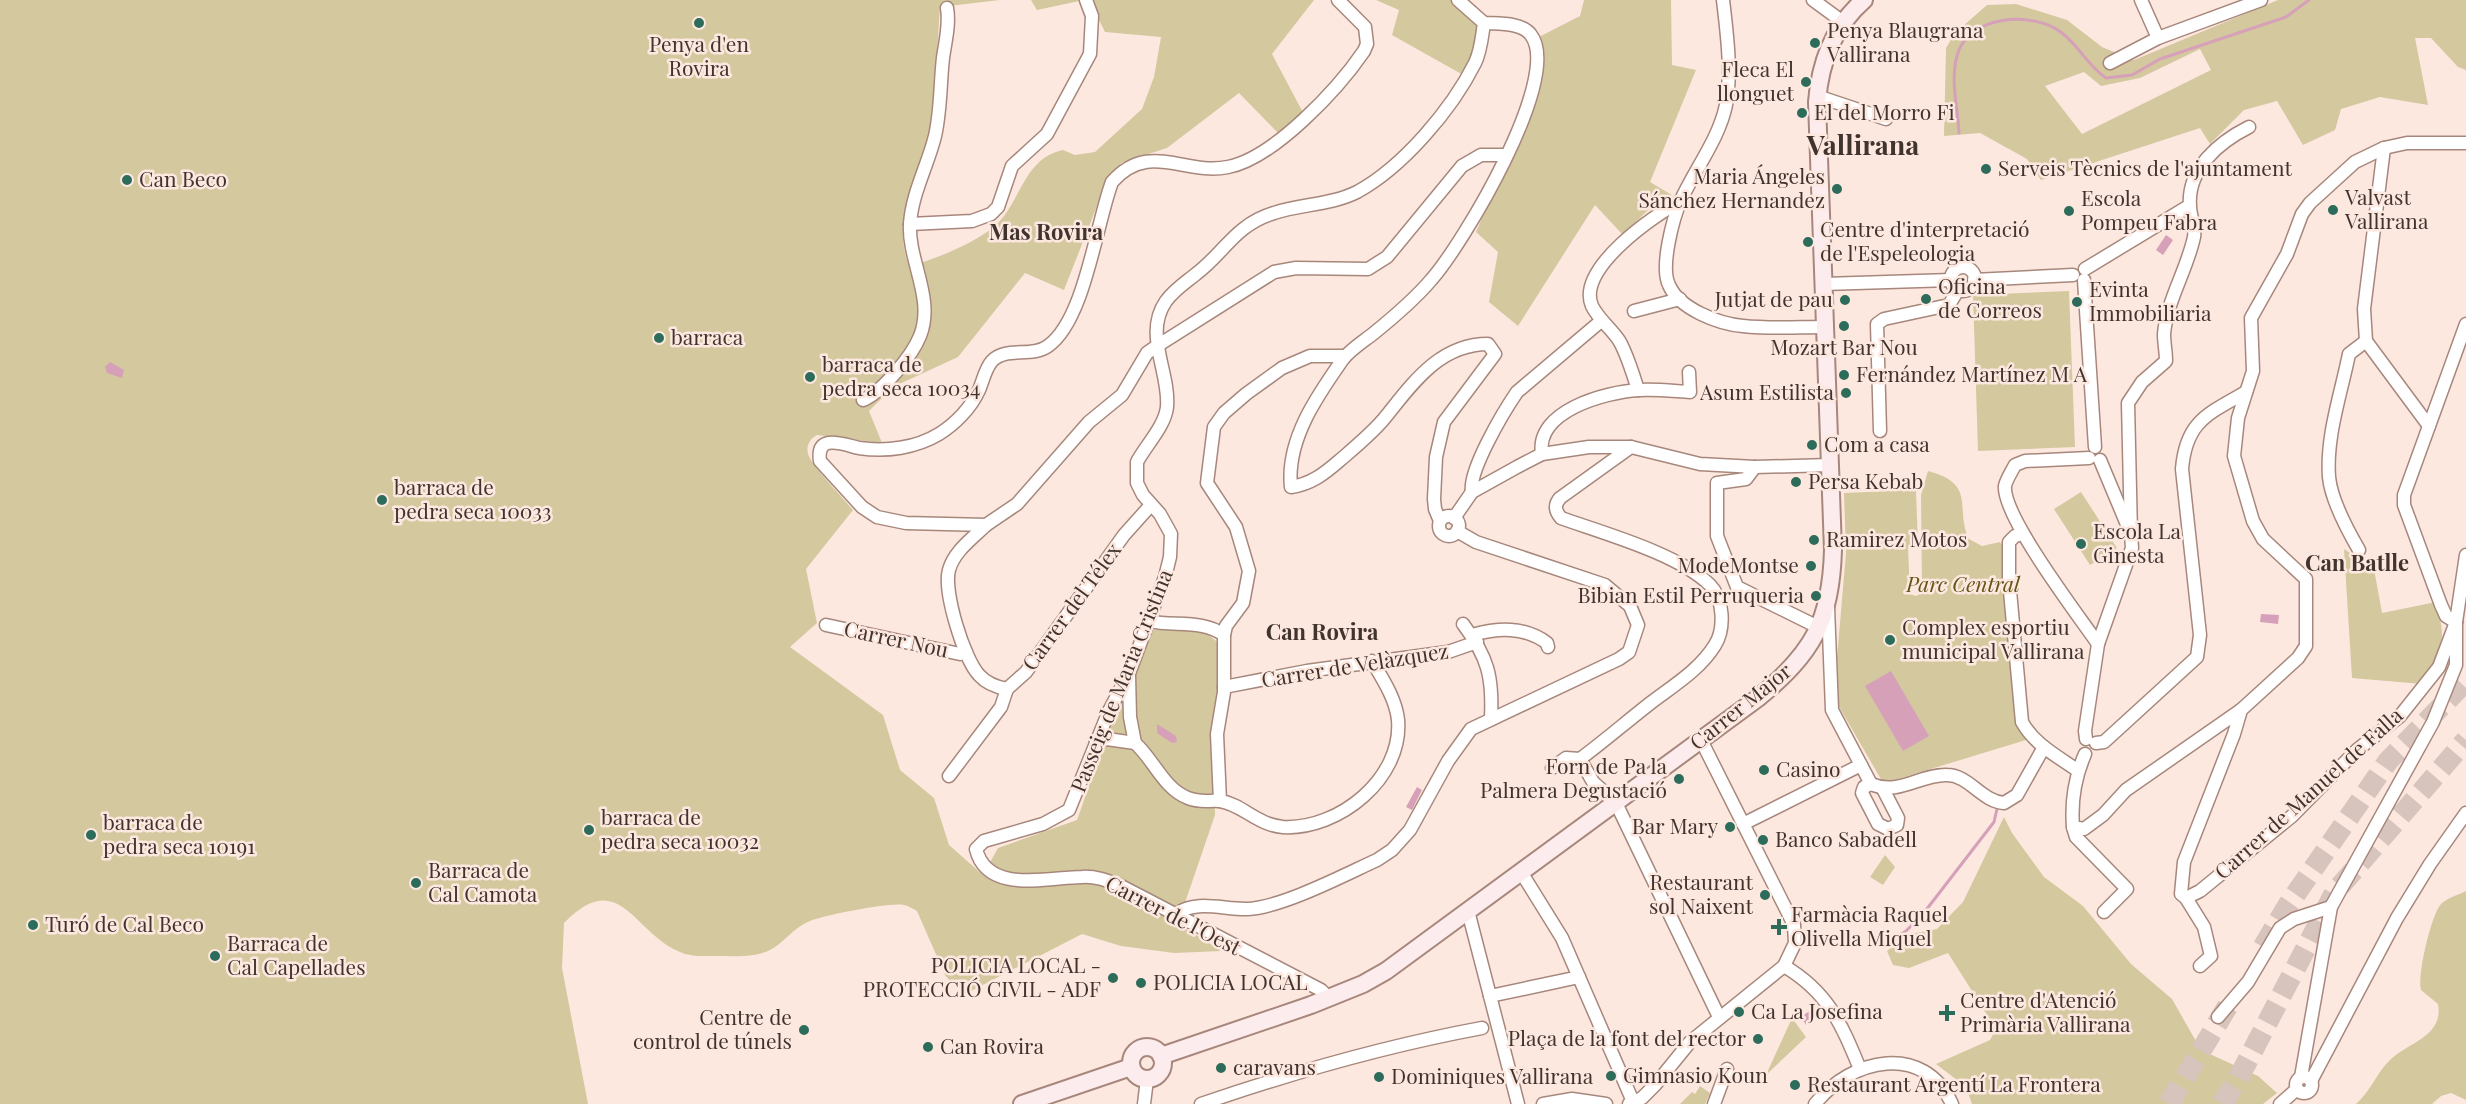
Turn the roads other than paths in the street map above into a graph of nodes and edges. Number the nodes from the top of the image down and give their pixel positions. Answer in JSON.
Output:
{"nodes":[{"id":1,"x":1086,"y":0,"type":"edge"},
{"id":2,"x":1338,"y":0,"type":"edge"},
{"id":3,"x":1458,"y":0,"type":"edge"},
{"id":4,"x":1723,"y":0,"type":"edge"},
{"id":5,"x":1813,"y":0,"type":"edge"},
{"id":6,"x":1864,"y":0,"type":"edge"},
{"id":7,"x":2141,"y":0,"type":"edge"},
{"id":8,"x":2261,"y":0,"type":"edge"},
{"id":9,"x":947,"y":8,"type":"dead end"},
{"id":10,"x":1843,"y":22,"type":"junction"},
{"id":11,"x":1484,"y":23,"type":"junction"},
{"id":12,"x":2158,"y":38,"type":"junction"},
{"id":13,"x":2110,"y":63,"type":"dead end"},
{"id":14,"x":1817,"y":96,"type":"junction"},
{"id":15,"x":1886,"y":119,"type":"dead end"},
{"id":16,"x":2249,"y":127,"type":"dead end"},
{"id":17,"x":2466,"y":143,"type":"edge"},
{"id":18,"x":2384,"y":148,"type":"junction"},
{"id":19,"x":1506,"y":155,"type":"junction"},
{"id":20,"x":1681,"y":201,"type":"junction"},
{"id":21,"x":2189,"y":206,"type":"junction"},
{"id":22,"x":910,"y":224,"type":"junction"},
{"id":23,"x":2081,"y":274,"type":"junction"},
{"id":24,"x":1974,"y":279,"type":"junction"},
{"id":25,"x":1824,"y":284,"type":"junction"},
{"id":26,"x":1955,"y":285,"type":"junction"},
{"id":27,"x":1680,"y":299,"type":"junction"},
{"id":28,"x":1634,"y":311,"type":"dead end"},
{"id":29,"x":1601,"y":321,"type":"junction"},
{"id":30,"x":2466,"y":324,"type":"edge"},
{"id":31,"x":1825,"y":327,"type":"junction"},
{"id":32,"x":2366,"y":341,"type":"junction"},
{"id":33,"x":2462,"y":344,"type":"edge"},
{"id":34,"x":1157,"y":346,"type":"junction"},
{"id":35,"x":1345,"y":356,"type":"junction"},
{"id":36,"x":1689,"y":372,"type":"dead end"},
{"id":37,"x":1638,"y":390,"type":"junction"},
{"id":38,"x":2246,"y":392,"type":"junction"},
{"id":39,"x":863,"y":400,"type":"dead end"},
{"id":40,"x":2429,"y":426,"type":"junction"},
{"id":41,"x":1880,"y":432,"type":"dead end"},
{"id":42,"x":1631,"y":447,"type":"junction"},
{"id":43,"x":1542,"y":454,"type":"junction"},
{"id":44,"x":2095,"y":455,"type":"junction"},
{"id":45,"x":1830,"y":465,"type":"junction"},
{"id":46,"x":1755,"y":467,"type":"junction"},
{"id":47,"x":1472,"y":492,"type":"junction"},
{"id":48,"x":1150,"y":506,"type":"junction"},
{"id":49,"x":1454,"y":518,"type":"junction"},
{"id":50,"x":1440,"y":521,"type":"junction"},
{"id":51,"x":986,"y":525,"type":"junction"},
{"id":52,"x":1457,"y":531,"type":"junction"},
{"id":53,"x":2023,"y":534,"type":"junction"},
{"id":54,"x":2131,"y":534,"type":"junction"},
{"id":55,"x":2359,"y":550,"type":"dead end"},
{"id":56,"x":2466,"y":555,"type":"edge"},
{"id":57,"x":1827,"y":605,"type":"junction"},
{"id":58,"x":1149,"y":621,"type":"junction"},
{"id":59,"x":2456,"y":622,"type":"junction"},
{"id":60,"x":1463,"y":624,"type":"dead end"},
{"id":61,"x":826,"y":625,"type":"dead end"},
{"id":62,"x":1820,"y":627,"type":"junction"},
{"id":63,"x":1224,"y":635,"type":"junction"},
{"id":64,"x":1474,"y":638,"type":"junction"},
{"id":65,"x":2098,"y":644,"type":"junction"},
{"id":66,"x":1548,"y":647,"type":"dead end"},
{"id":67,"x":966,"y":652,"type":"junction"},
{"id":68,"x":1372,"y":661,"type":"junction"},
{"id":69,"x":1130,"y":671,"type":"junction"},
{"id":70,"x":1224,"y":687,"type":"junction"},
{"id":71,"x":1007,"y":689,"type":"junction"},
{"id":72,"x":2241,"y":710,"type":"junction"},
{"id":73,"x":1491,"y":718,"type":"junction"},
{"id":74,"x":1701,"y":740,"type":"junction"},
{"id":75,"x":2091,"y":741,"type":"junction"},
{"id":76,"x":1096,"y":742,"type":"junction"},
{"id":77,"x":1135,"y":743,"type":"junction"},
{"id":78,"x":2044,"y":747,"type":"junction"},
{"id":79,"x":1580,"y":759,"type":"junction"},
{"id":80,"x":1861,"y":765,"type":"junction"},
{"id":81,"x":1552,"y":768,"type":"dead end"},
{"id":82,"x":2077,"y":770,"type":"junction"},
{"id":83,"x":949,"y":776,"type":"dead end"},
{"id":84,"x":1220,"y":801,"type":"junction"},
{"id":85,"x":1616,"y":803,"type":"junction"},
{"id":86,"x":2466,"y":813,"type":"edge"},
{"id":87,"x":1743,"y":824,"type":"junction"},
{"id":88,"x":2073,"y":827,"type":"junction"},
{"id":89,"x":976,"y":849,"type":"joint"},
{"id":90,"x":1521,"y":872,"type":"junction"},
{"id":91,"x":2186,"y":898,"type":"junction"},
{"id":92,"x":2331,"y":908,"type":"junction"},
{"id":93,"x":1468,"y":911,"type":"junction"},
{"id":94,"x":2104,"y":912,"type":"dead end"},
{"id":95,"x":1176,"y":914,"type":"junction"},
{"id":96,"x":1784,"y":966,"type":"junction"},
{"id":97,"x":2200,"y":966,"type":"dead end"},
{"id":98,"x":1579,"y":977,"type":"junction"},
{"id":99,"x":1306,"y":985,"type":"junction"},
{"id":100,"x":1490,"y":996,"type":"junction"},
{"id":101,"x":1329,"y":998,"type":"junction"},
{"id":102,"x":1311,"y":1005,"type":"junction"},
{"id":103,"x":1719,"y":1017,"type":"junction"},
{"id":104,"x":2218,"y":1017,"type":"dead end"},
{"id":105,"x":1489,"y":1026,"type":"junction"},
{"id":106,"x":1161,"y":1056,"type":"junction"},
{"id":107,"x":1131,"y":1067,"type":"junction"},
{"id":108,"x":1727,"y":1069,"type":"dead end"},
{"id":109,"x":1860,"y":1069,"type":"junction"},
{"id":110,"x":1147,"y":1079,"type":"junction"},
{"id":111,"x":2304,"y":1089,"type":"edge"},
{"id":112,"x":1022,"y":1104,"type":"edge"},
{"id":113,"x":1144,"y":1104,"type":"edge"},
{"id":114,"x":1201,"y":1104,"type":"edge"},
{"id":115,"x":1518,"y":1104,"type":"edge"},
{"id":116,"x":1543,"y":1104,"type":"edge"},
{"id":117,"x":1606,"y":1104,"type":"edge"},
{"id":118,"x":1632,"y":1104,"type":"edge"},
{"id":119,"x":1714,"y":1104,"type":"edge"},
{"id":120,"x":1815,"y":1104,"type":"edge"},
{"id":121,"x":1952,"y":1104,"type":"edge"},
{"id":122,"x":2280,"y":1104,"type":"edge"}],
"edges":[{"from":1,"to":22,"type":"street"},
{"from":2,"to":51,"type":"street"},
{"from":3,"to":11,"type":"street"},
{"from":4,"to":20,"type":"street"},
{"from":5,"to":10,"type":"street"},
{"from":6,"to":10,"type":"street","name":"Carrer Major"},
{"from":7,"to":12,"type":"street"},
{"from":8,"to":12,"type":"street"},
{"from":9,"to":22,"type":"street"},
{"from":10,"to":14,"type":"street","name":"Carrer Major"},
{"from":11,"to":19,"type":"street"},
{"from":11,"to":34,"type":"street","name":"Passeig de Maria Cristina"},
{"from":12,"to":13,"type":"street"},
{"from":14,"to":15,"type":"street"},
{"from":14,"to":25,"type":"street","name":"Carrer Major"},
{"from":16,"to":21,"type":"street"},
{"from":17,"to":18,"type":"street"},
{"from":18,"to":32,"type":"street"},
{"from":18,"to":38,"type":"street"},
{"from":19,"to":34,"type":"street","name":"Carrer del Télex"},
{"from":19,"to":35,"type":"street"},
{"from":20,"to":27,"type":"street"},
{"from":20,"to":29,"type":"street"},
{"from":21,"to":23,"type":"street"},
{"from":21,"to":54,"type":"street"},
{"from":22,"to":39,"type":"street"},
{"from":23,"to":24,"type":"street"},
{"from":23,"to":44,"type":"street"},
{"from":24,"to":26,"type":"street"},
{"from":24,"to":26,"type":"street"},
{"from":25,"to":26,"type":"street"},
{"from":25,"to":31,"type":"street","name":"Carrer Major"},
{"from":26,"to":41,"type":"street"},
{"from":27,"to":28,"type":"street"},
{"from":27,"to":31,"type":"street"},
{"from":29,"to":37,"type":"street"},
{"from":29,"to":47,"type":"street"},
{"from":30,"to":33,"type":"street"},
{"from":31,"to":45,"type":"street","name":"Carrer Major"},
{"from":32,"to":40,"type":"street"},
{"from":32,"to":55,"type":"street"},
{"from":33,"to":40,"type":"street"},
{"from":34,"to":48,"type":"street","name":"Passeig de Maria Cristina"},
{"from":34,"to":51,"type":"street","name":"Carrer del Télex"},
{"from":35,"to":50,"type":"street"},
{"from":35,"to":63,"type":"street"},
{"from":36,"to":37,"type":"street"},
{"from":37,"to":43,"type":"street"},
{"from":38,"to":72,"type":"street"},
{"from":38,"to":75,"type":"street"},
{"from":40,"to":59,"type":"street"},
{"from":42,"to":43,"type":"street"},
{"from":42,"to":46,"type":"street"},
{"from":42,"to":79,"type":"street"},
{"from":43,"to":47,"type":"street"},
{"from":44,"to":53,"type":"street"},
{"from":44,"to":54,"type":"street"},
{"from":45,"to":46,"type":"street"},
{"from":45,"to":57,"type":"street","name":"Carrer Major"},
{"from":46,"to":62,"type":"street"},
{"from":47,"to":49,"type":"street"},
{"from":48,"to":58,"type":"street","name":"Passeig de Maria Cristina"},
{"from":48,"to":71,"type":"street","name":"Carrer del Télex"},
{"from":49,"to":50,"type":"street"},
{"from":49,"to":52,"type":"street"},
{"from":50,"to":52,"type":"street"},
{"from":51,"to":67,"type":"street","name":"Carrer del Télex"},
{"from":52,"to":73,"type":"street"},
{"from":53,"to":65,"type":"street"},
{"from":53,"to":78,"type":"street"},
{"from":54,"to":65,"type":"street"},
{"from":56,"to":59,"type":"street"},
{"from":57,"to":62,"type":"street","name":"Carrer Major"},
{"from":57,"to":80,"type":"street"},
{"from":58,"to":63,"type":"street"},
{"from":58,"to":69,"type":"street","name":"Passeig de Maria Cristina"},
{"from":59,"to":91,"type":"street","name":"Carrer de Manuel de Falla"},
{"from":59,"to":92,"type":"street"},
{"from":60,"to":64,"type":"street"},
{"from":61,"to":67,"type":"street","name":"Carrer Nou"},
{"from":62,"to":74,"type":"street","name":"Carrer Major"},
{"from":63,"to":70,"type":"street"},
{"from":64,"to":66,"type":"street"},
{"from":64,"to":68,"type":"street","name":"Carrer de Velàzquez"},
{"from":64,"to":73,"type":"street","name":"Carrer de Velàzquez"},
{"from":65,"to":75,"type":"street"},
{"from":67,"to":71,"type":"street","name":"Carrer del Télex"},
{"from":68,"to":70,"type":"street","name":"Carrer de Velàzquez"},
{"from":68,"to":84,"type":"street"},
{"from":69,"to":76,"type":"street","name":"Passeig de Maria Cristina"},
{"from":69,"to":77,"type":"street"},
{"from":70,"to":84,"type":"street"},
{"from":71,"to":83,"type":"street"},
{"from":72,"to":88,"type":"street"},
{"from":72,"to":91,"type":"street","name":"Carrer de Manuel de Falla"},
{"from":73,"to":95,"type":"street"},
{"from":74,"to":85,"type":"street","name":"Carrer Major"},
{"from":74,"to":87,"type":"street"},
{"from":75,"to":82,"type":"street"},
{"from":76,"to":77,"type":"street"},
{"from":76,"to":89,"type":"street","name":"Passeig de Maria Cristina"},
{"from":77,"to":84,"type":"street"},
{"from":78,"to":80,"type":"street"},
{"from":78,"to":82,"type":"street"},
{"from":79,"to":81,"type":"street"},
{"from":79,"to":85,"type":"street"},
{"from":80,"to":87,"type":"street"},
{"from":82,"to":88,"type":"street"},
{"from":85,"to":90,"type":"street","name":"Carrer Major"},
{"from":85,"to":103,"type":"street"},
{"from":86,"to":111,"type":"street"},
{"from":87,"to":96,"type":"street"},
{"from":88,"to":94,"type":"street"},
{"from":89,"to":95,"type":"street","name":"Carrer de l'Oest"},
{"from":90,"to":93,"type":"street","name":"Carrer Major"},
{"from":90,"to":98,"type":"street"},
{"from":91,"to":97,"type":"street"},
{"from":92,"to":104,"type":"street"},
{"from":92,"to":111,"type":"street"},
{"from":93,"to":100,"type":"street"},
{"from":93,"to":101,"type":"street","name":"Carrer Major"},
{"from":95,"to":99,"type":"street","name":"Carrer de l'Oest"},
{"from":96,"to":103,"type":"street"},
{"from":96,"to":109,"type":"street"},
{"from":98,"to":100,"type":"street"},
{"from":98,"to":118,"type":"street"},
{"from":99,"to":101,"type":"street","name":"Carrer de l'Oest"},
{"from":99,"to":102,"type":"street"},
{"from":100,"to":105,"type":"street"},
{"from":101,"to":102,"type":"street","name":"Carrer Major"},
{"from":102,"to":106,"type":"street","name":"Carrer Major"},
{"from":103,"to":118,"type":"street"},
{"from":105,"to":114,"type":"street"},
{"from":105,"to":115,"type":"street"},
{"from":106,"to":107,"type":"street"},
{"from":106,"to":110,"type":"street"},
{"from":107,"to":110,"type":"street"},
{"from":107,"to":112,"type":"street"},
{"from":108,"to":119,"type":"street"},
{"from":109,"to":120,"type":"street"},
{"from":109,"to":121,"type":"street"},
{"from":110,"to":113,"type":"street"},
{"from":111,"to":122,"type":"street"},
{"from":116,"to":117,"type":"street"}]}
